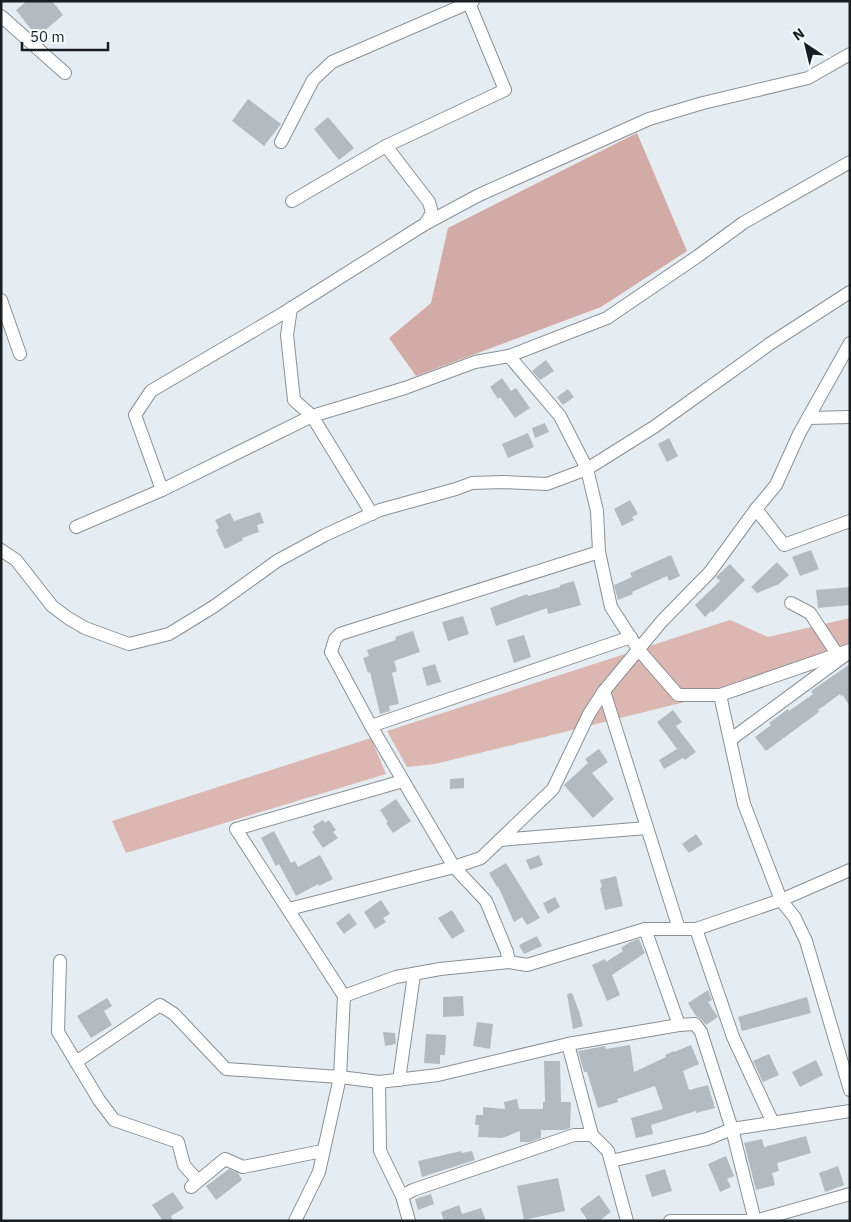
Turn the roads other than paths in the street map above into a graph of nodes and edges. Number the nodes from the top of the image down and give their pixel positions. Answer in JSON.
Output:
{"nodes":[{"id":1,"x":471,"y":2,"type":"edge"},
{"id":2,"x":1,"y":16,"type":"edge"},
{"id":3,"x":850,"y":54,"type":"edge"},
{"id":4,"x":65,"y":72,"type":"dead end"},
{"id":5,"x":281,"y":142,"type":"dead end"},
{"id":6,"x":386,"y":146,"type":"junction"},
{"id":7,"x":850,"y":162,"type":"edge"},
{"id":8,"x":292,"y":201,"type":"dead end"},
{"id":9,"x":425,"y":224,"type":"junction"},
{"id":10,"x":850,"y":292,"type":"edge"},
{"id":11,"x":1,"y":300,"type":"edge"},
{"id":12,"x":291,"y":308,"type":"junction"},
{"id":13,"x":850,"y":343,"type":"edge"},
{"id":14,"x":20,"y":354,"type":"dead end"},
{"id":15,"x":509,"y":356,"type":"junction"},
{"id":16,"x":312,"y":416,"type":"junction"},
{"id":17,"x":850,"y":417,"type":"edge"},
{"id":18,"x":808,"y":418,"type":"junction"},
{"id":19,"x":587,"y":469,"type":"junction"},
{"id":20,"x":162,"y":490,"type":"junction"},
{"id":21,"x":756,"y":509,"type":"junction"},
{"id":22,"x":372,"y":514,"type":"junction"},
{"id":23,"x":850,"y":521,"type":"edge"},
{"id":24,"x":76,"y":528,"type":"dead end"},
{"id":25,"x":1,"y":550,"type":"edge"},
{"id":26,"x":599,"y":552,"type":"junction"},
{"id":27,"x":791,"y":603,"type":"dead end"},
{"id":28,"x":630,"y":637,"type":"junction"},
{"id":29,"x":638,"y":649,"type":"junction"},
{"id":30,"x":846,"y":652,"type":"edge"},
{"id":31,"x":604,"y":691,"type":"junction"},
{"id":32,"x":720,"y":695,"type":"junction"},
{"id":33,"x":371,"y":726,"type":"junction"},
{"id":34,"x":730,"y":740,"type":"junction"},
{"id":35,"x":403,"y":781,"type":"junction"},
{"id":36,"x":646,"y":828,"type":"junction"},
{"id":37,"x":500,"y":840,"type":"junction"},
{"id":38,"x":454,"y":867,"type":"junction"},
{"id":39,"x":850,"y":870,"type":"edge"},
{"id":40,"x":782,"y":900,"type":"junction"},
{"id":41,"x":289,"y":909,"type":"junction"},
{"id":42,"x":645,"y":929,"type":"junction"},
{"id":43,"x":679,"y":929,"type":"junction"},
{"id":44,"x":696,"y":929,"type":"junction"},
{"id":45,"x":60,"y":962,"type":"dead end"},
{"id":46,"x":509,"y":962,"type":"junction"},
{"id":47,"x":414,"y":975,"type":"junction"},
{"id":48,"x":344,"y":996,"type":"junction"},
{"id":49,"x":679,"y":1024,"type":"junction"},
{"id":50,"x":568,"y":1044,"type":"junction"},
{"id":51,"x":76,"y":1062,"type":"junction"},
{"id":52,"x":340,"y":1076,"type":"junction"},
{"id":53,"x":399,"y":1080,"type":"junction"},
{"id":54,"x":379,"y":1082,"type":"junction"},
{"id":55,"x":850,"y":1090,"type":"edge"},
{"id":56,"x":850,"y":1111,"type":"edge"},
{"id":57,"x":773,"y":1123,"type":"junction"},
{"id":58,"x":732,"y":1129,"type":"junction"},
{"id":59,"x":592,"y":1135,"type":"junction"},
{"id":60,"x":322,"y":1151,"type":"junction"},
{"id":61,"x":611,"y":1160,"type":"junction"},
{"id":62,"x":850,"y":1194,"type":"edge"},
{"id":63,"x":402,"y":1196,"type":"junction"},
{"id":64,"x":295,"y":1221,"type":"edge"},
{"id":65,"x":409,"y":1221,"type":"edge"},
{"id":66,"x":627,"y":1221,"type":"edge"},
{"id":67,"x":670,"y":1221,"type":"edge"},
{"id":68,"x":755,"y":1221,"type":"edge"}],
"edges":[{"from":1,"to":5,"type":"street"},
{"from":1,"to":6,"type":"street"},
{"from":2,"to":4,"type":"street"},
{"from":3,"to":9,"type":"street"},
{"from":6,"to":8,"type":"street"},
{"from":6,"to":9,"type":"street"},
{"from":7,"to":15,"type":"street"},
{"from":9,"to":12,"type":"street"},
{"from":10,"to":19,"type":"street"},
{"from":11,"to":14,"type":"street"},
{"from":12,"to":16,"type":"street"},
{"from":12,"to":20,"type":"street"},
{"from":13,"to":18,"type":"street"},
{"from":15,"to":16,"type":"street"},
{"from":15,"to":19,"type":"street"},
{"from":16,"to":20,"type":"street"},
{"from":16,"to":22,"type":"street"},
{"from":17,"to":18,"type":"street"},
{"from":18,"to":21,"type":"street"},
{"from":19,"to":22,"type":"street"},
{"from":19,"to":26,"type":"street"},
{"from":20,"to":24,"type":"street"},
{"from":21,"to":23,"type":"street"},
{"from":21,"to":29,"type":"street"},
{"from":22,"to":25,"type":"street"},
{"from":26,"to":28,"type":"street"},
{"from":26,"to":33,"type":"street"},
{"from":27,"to":30,"type":"street"},
{"from":28,"to":29,"type":"street"},
{"from":28,"to":33,"type":"street"},
{"from":29,"to":31,"type":"street"},
{"from":29,"to":32,"type":"street"},
{"from":30,"to":32,"type":"street"},
{"from":30,"to":34,"type":"street"},
{"from":31,"to":36,"type":"street"},
{"from":31,"to":37,"type":"street"},
{"from":32,"to":34,"type":"street"},
{"from":33,"to":35,"type":"street"},
{"from":34,"to":40,"type":"street"},
{"from":35,"to":38,"type":"street"},
{"from":35,"to":41,"type":"street"},
{"from":36,"to":37,"type":"street"},
{"from":36,"to":43,"type":"street"},
{"from":37,"to":38,"type":"street"},
{"from":38,"to":41,"type":"street"},
{"from":38,"to":46,"type":"street"},
{"from":39,"to":40,"type":"street"},
{"from":40,"to":44,"type":"street"},
{"from":40,"to":55,"type":"street"},
{"from":41,"to":48,"type":"street"},
{"from":42,"to":43,"type":"street"},
{"from":42,"to":46,"type":"street"},
{"from":42,"to":49,"type":"street"},
{"from":43,"to":44,"type":"street"},
{"from":44,"to":57,"type":"street"},
{"from":45,"to":51,"type":"street"},
{"from":46,"to":47,"type":"street"},
{"from":47,"to":48,"type":"street"},
{"from":47,"to":53,"type":"street"},
{"from":48,"to":52,"type":"street"},
{"from":49,"to":50,"type":"street"},
{"from":49,"to":58,"type":"street"},
{"from":50,"to":53,"type":"street"},
{"from":50,"to":59,"type":"street"},
{"from":51,"to":52,"type":"street"},
{"from":51,"to":60,"type":"street"},
{"from":52,"to":54,"type":"street"},
{"from":52,"to":60,"type":"street"},
{"from":53,"to":54,"type":"street"},
{"from":54,"to":63,"type":"street"},
{"from":56,"to":57,"type":"street"},
{"from":57,"to":58,"type":"street"},
{"from":58,"to":61,"type":"street"},
{"from":58,"to":68,"type":"street"},
{"from":59,"to":61,"type":"street"},
{"from":59,"to":63,"type":"street"},
{"from":60,"to":64,"type":"street"},
{"from":61,"to":66,"type":"street"},
{"from":62,"to":68,"type":"street"},
{"from":63,"to":65,"type":"street"},
{"from":67,"to":68,"type":"street"}]}
